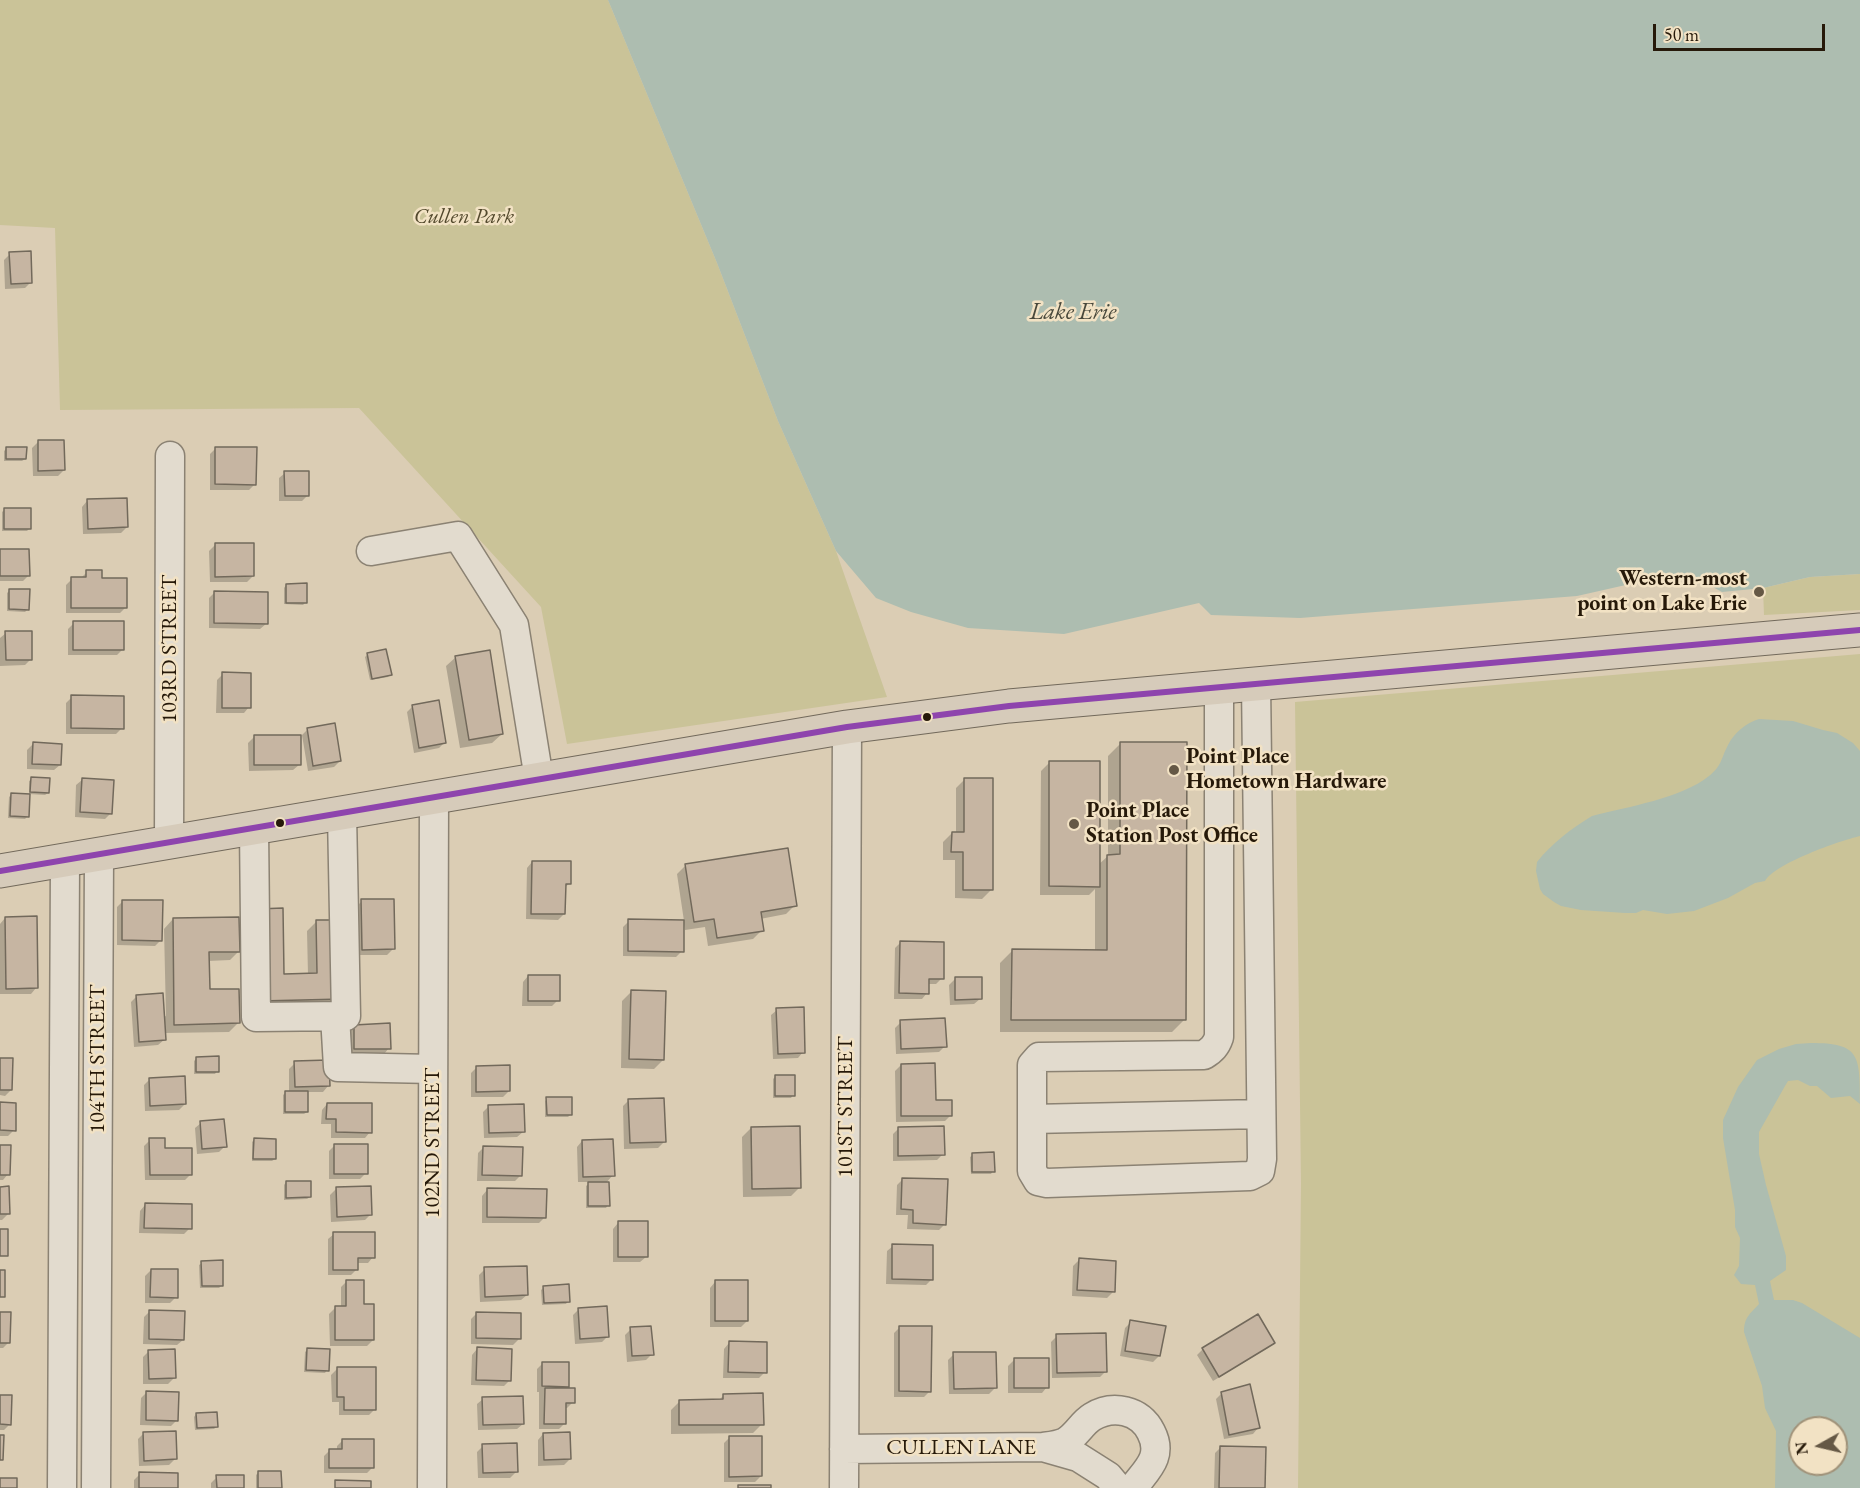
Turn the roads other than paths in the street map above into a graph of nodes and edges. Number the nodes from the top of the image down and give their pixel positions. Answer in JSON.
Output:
{"nodes":[{"id":1,"x":170,"y":456,"type":"dead end"},
{"id":2,"x":371,"y":551,"type":"dead end"},
{"id":3,"x":1860,"y":630,"type":"edge"},
{"id":4,"x":1256,"y":683,"type":"junction"},
{"id":5,"x":1219,"y":687,"type":"junction"},
{"id":6,"x":847,"y":726,"type":"junction"},
{"id":7,"x":539,"y":779,"type":"junction"},
{"id":8,"x":434,"y":797,"type":"junction"},
{"id":9,"x":342,"y":814,"type":"junction"},
{"id":10,"x":254,"y":828,"type":"junction"},
{"id":11,"x":169,"y":843,"type":"junction"},
{"id":12,"x":99,"y":855,"type":"junction"},
{"id":13,"x":65,"y":861,"type":"junction"},
{"id":14,"x":0,"y":871,"type":"edge"},
{"id":15,"x":335,"y":1016,"type":"junction"},
{"id":16,"x":1217,"y":1043,"type":"junction"},
{"id":17,"x":1261,"y":1045,"type":"junction"},
{"id":18,"x":433,"y":1069,"type":"junction"},
{"id":19,"x":1261,"y":1114,"type":"junction"},
{"id":20,"x":1032,"y":1119,"type":"junction"},
{"id":21,"x":63,"y":1263,"type":"junction"},
{"id":22,"x":97,"y":1263,"type":"junction"},
{"id":23,"x":1043,"y":1447,"type":"junction"},
{"id":24,"x":844,"y":1449,"type":"junction"},
{"id":25,"x":1113,"y":1482,"type":"edge"},
{"id":26,"x":62,"y":1488,"type":"edge"},
{"id":27,"x":96,"y":1488,"type":"edge"},
{"id":28,"x":432,"y":1488,"type":"edge"},
{"id":29,"x":844,"y":1488,"type":"edge"},
{"id":30,"x":1133,"y":1488,"type":"edge"}],
"edges":[{"from":1,"to":11,"type":"street","name":"103RD STREET"},
{"from":2,"to":7,"type":"street"},
{"from":3,"to":4,"type":"main road"},
{"from":4,"to":5,"type":"main road"},
{"from":4,"to":17,"type":"street"},
{"from":5,"to":6,"type":"main road"},
{"from":5,"to":16,"type":"street"},
{"from":6,"to":7,"type":"main road"},
{"from":6,"to":24,"type":"street","name":"101ST STREET"},
{"from":7,"to":8,"type":"main road"},
{"from":8,"to":9,"type":"main road"},
{"from":8,"to":18,"type":"street","name":"102ND STREET"},
{"from":9,"to":10,"type":"main road"},
{"from":9,"to":15,"type":"street"},
{"from":10,"to":11,"type":"main road"},
{"from":10,"to":15,"type":"street"},
{"from":11,"to":12,"type":"main road"},
{"from":12,"to":13,"type":"main road"},
{"from":12,"to":22,"type":"street","name":"104TH STREET"},
{"from":13,"to":14,"type":"main road"},
{"from":13,"to":21,"type":"street","name":"104TH STREET"},
{"from":15,"to":18,"type":"street"},
{"from":16,"to":17,"type":"street"},
{"from":16,"to":20,"type":"street"},
{"from":17,"to":19,"type":"street"},
{"from":18,"to":28,"type":"street","name":"102ND STREET"},
{"from":19,"to":20,"type":"street"},
{"from":19,"to":20,"type":"street"},
{"from":21,"to":22,"type":"street"},
{"from":21,"to":26,"type":"street","name":"104TH STREET"},
{"from":22,"to":27,"type":"street","name":"104TH STREET"},
{"from":23,"to":24,"type":"street","name":"CULLEN LANE"},
{"from":23,"to":25,"type":"street","name":"CULLEN LANE"},
{"from":23,"to":30,"type":"street"},
{"from":24,"to":29,"type":"street","name":"101ST STREET"}]}
